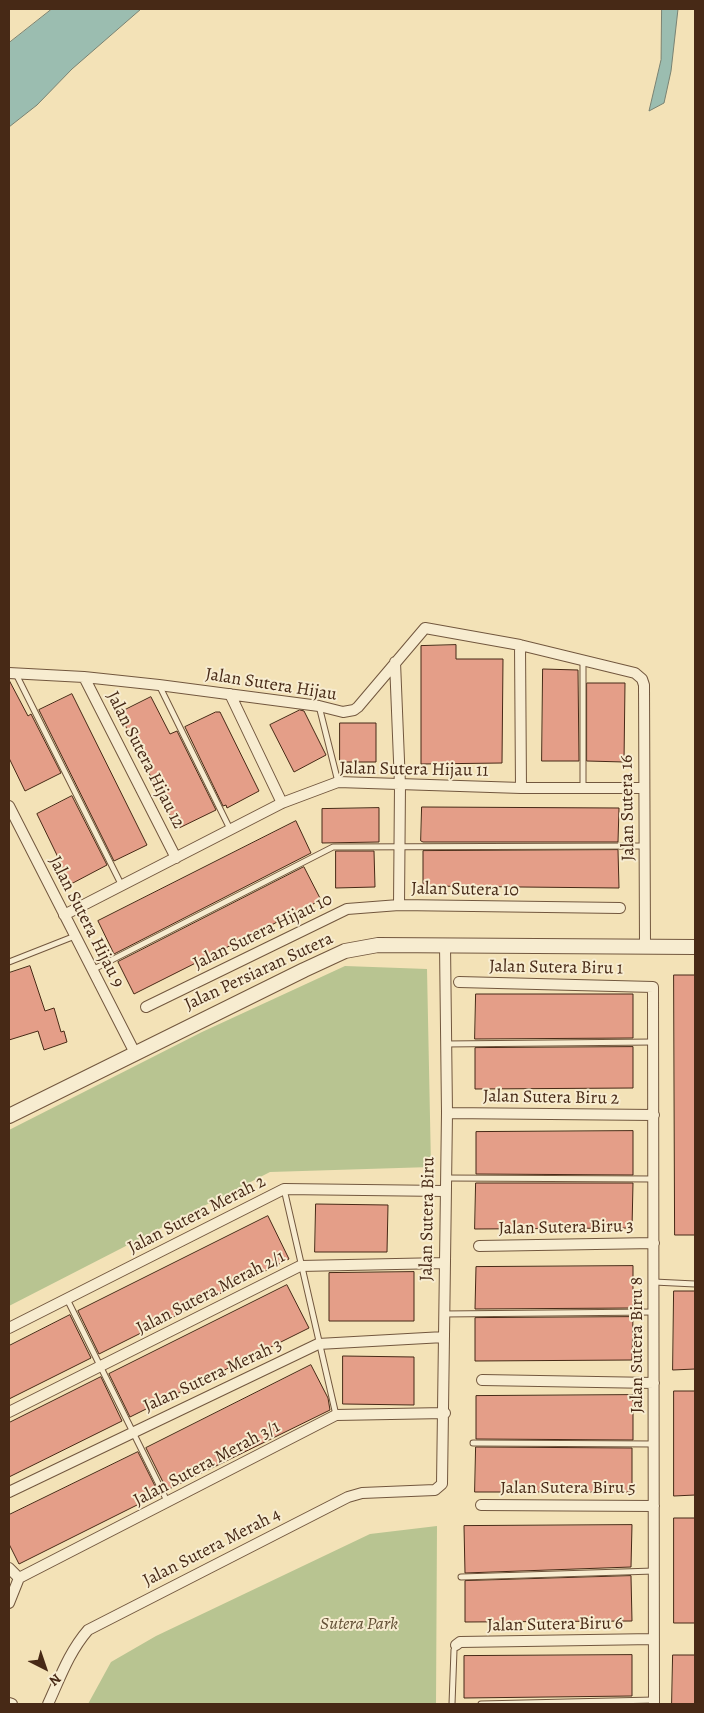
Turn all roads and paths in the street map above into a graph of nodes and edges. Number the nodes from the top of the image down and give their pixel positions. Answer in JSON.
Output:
{"nodes":[{"id":1,"x":520,"y":645,"type":"junction"},
{"id":2,"x":583,"y":660,"type":"junction"},
{"id":3,"x":395,"y":662,"type":"junction"},
{"id":4,"x":635,"y":672,"type":"joint"},
{"id":5,"x":12,"y":674,"type":"edge"},
{"id":6,"x":84,"y":677,"type":"junction"},
{"id":7,"x":159,"y":685,"type":"junction"},
{"id":8,"x":230,"y":694,"type":"junction"},
{"id":9,"x":319,"y":706,"type":"junction"},
{"id":10,"x":338,"y":782,"type":"junction"},
{"id":11,"x":400,"y":785,"type":"junction"},
{"id":12,"x":521,"y":788,"type":"junction"},
{"id":13,"x":583,"y":788,"type":"junction"},
{"id":14,"x":644,"y":788,"type":"junction"},
{"id":15,"x":282,"y":803,"type":"junction"},
{"id":16,"x":10,"y":812,"type":"edge"},
{"id":17,"x":230,"y":830,"type":"junction"},
{"id":18,"x":645,"y":846,"type":"junction"},
{"id":19,"x":400,"y":847,"type":"junction"},
{"id":20,"x":176,"y":858,"type":"junction"},
{"id":21,"x":122,"y":886,"type":"junction"},
{"id":22,"x":399,"y":905,"type":"junction"},
{"id":23,"x":620,"y":908,"type":"dead end"},
{"id":24,"x":64,"y":915,"type":"junction"},
{"id":25,"x":75,"y":936,"type":"junction"},
{"id":26,"x":445,"y":945,"type":"junction"},
{"id":27,"x":645,"y":947,"type":"junction"},
{"id":28,"x":695,"y":947,"type":"edge"},
{"id":29,"x":9,"y":962,"type":"edge"},
{"id":30,"x":92,"y":970,"type":"junction"},
{"id":31,"x":459,"y":982,"type":"dead end"},
{"id":32,"x":653,"y":987,"type":"joint"},
{"id":33,"x":146,"y":1007,"type":"dead end"},
{"id":34,"x":654,"y":1042,"type":"junction"},
{"id":35,"x":446,"y":1044,"type":"junction"},
{"id":36,"x":135,"y":1053,"type":"junction"},
{"id":37,"x":447,"y":1112,"type":"junction"},
{"id":38,"x":654,"y":1115,"type":"junction"},
{"id":39,"x":9,"y":1116,"type":"edge"},
{"id":40,"x":445,"y":1178,"type":"junction"},
{"id":41,"x":654,"y":1178,"type":"junction"},
{"id":42,"x":284,"y":1189,"type":"junction"},
{"id":43,"x":444,"y":1191,"type":"junction"},
{"id":44,"x":654,"y":1243,"type":"junction"},
{"id":45,"x":479,"y":1246,"type":"dead end"},
{"id":46,"x":444,"y":1263,"type":"junction"},
{"id":47,"x":300,"y":1266,"type":"junction"},
{"id":48,"x":654,"y":1282,"type":"junction"},
{"id":49,"x":695,"y":1284,"type":"edge"},
{"id":50,"x":67,"y":1300,"type":"junction"},
{"id":51,"x":654,"y":1312,"type":"junction"},
{"id":52,"x":444,"y":1314,"type":"junction"},
{"id":53,"x":9,"y":1328,"type":"edge"},
{"id":54,"x":444,"y":1336,"type":"junction"},
{"id":55,"x":318,"y":1344,"type":"junction"},
{"id":56,"x":100,"y":1367,"type":"junction"},
{"id":57,"x":482,"y":1380,"type":"dead end"},
{"id":58,"x":654,"y":1383,"type":"junction"},
{"id":59,"x":9,"y":1412,"type":"edge"},
{"id":60,"x":445,"y":1413,"type":"junction"},
{"id":61,"x":336,"y":1415,"type":"junction"},
{"id":62,"x":133,"y":1432,"type":"junction"},
{"id":63,"x":473,"y":1443,"type":"dead end"},
{"id":64,"x":654,"y":1444,"type":"junction"},
{"id":65,"x":435,"y":1490,"type":"joint"},
{"id":66,"x":9,"y":1492,"type":"edge"},
{"id":67,"x":168,"y":1503,"type":"junction"},
{"id":68,"x":481,"y":1505,"type":"dead end"},
{"id":69,"x":654,"y":1506,"type":"junction"},
{"id":70,"x":9,"y":1568,"type":"edge"},
{"id":71,"x":654,"y":1572,"type":"junction"},
{"id":72,"x":461,"y":1577,"type":"dead end"},
{"id":73,"x":19,"y":1578,"type":"junction"},
{"id":74,"x":9,"y":1603,"type":"edge"},
{"id":75,"x":654,"y":1640,"type":"junction"},
{"id":76,"x":456,"y":1645,"type":"joint"},
{"id":77,"x":654,"y":1702,"type":"edge"},
{"id":78,"x":48,"y":1704,"type":"edge"},
{"id":79,"x":452,"y":1704,"type":"edge"},
{"id":80,"x":481,"y":1704,"type":"edge"}],
"edges":[{"from":1,"to":2,"type":"street","name":"Jalan Sutera Hijau"},
{"from":1,"to":3,"type":"street","name":"Jalan Sutera Hijau"},
{"from":1,"to":12,"type":"street"},
{"from":2,"to":4,"type":"street","name":"Jalan Sutera Hijau"},
{"from":2,"to":13,"type":"lane"},
{"from":3,"to":9,"type":"street","name":"Jalan Sutera Hijau"},
{"from":3,"to":11,"type":"street","name":"Jalan Sutera 10"},
{"from":4,"to":14,"type":"street","name":"Jalan Sutera 16"},
{"from":5,"to":6,"type":"street","name":"Jalan Sutera Hijau"},
{"from":5,"to":21,"type":"lane"},
{"from":6,"to":7,"type":"street","name":"Jalan Sutera Hijau"},
{"from":6,"to":20,"type":"street","name":"Jalan Sutera Hijau 12"},
{"from":7,"to":8,"type":"street","name":"Jalan Sutera Hijau"},
{"from":7,"to":17,"type":"lane"},
{"from":8,"to":9,"type":"street","name":"Jalan Sutera Hijau"},
{"from":8,"to":15,"type":"street"},
{"from":9,"to":10,"type":"lane"},
{"from":10,"to":11,"type":"street","name":"Jalan Sutera Hijau 11"},
{"from":10,"to":15,"type":"street","name":"Jalan Sutera Hijau 11"},
{"from":11,"to":12,"type":"street","name":"Jalan Sutera Hijau 11"},
{"from":11,"to":19,"type":"street","name":"Jalan Sutera 10"},
{"from":12,"to":13,"type":"street","name":"Jalan Sutera Hijau 11"},
{"from":13,"to":14,"type":"street","name":"Jalan Sutera Hijau 11"},
{"from":14,"to":18,"type":"street","name":"Jalan Sutera 16"},
{"from":15,"to":17,"type":"street","name":"Jalan Sutera Hijau 11"},
{"from":16,"to":24,"type":"street","name":"Jalan Sutera Hijau 9"},
{"from":17,"to":20,"type":"street","name":"Jalan Sutera Hijau 11"},
{"from":18,"to":19,"type":"lane"},
{"from":18,"to":27,"type":"street","name":"Jalan Sutera 16"},
{"from":19,"to":22,"type":"street","name":"Jalan Sutera 10"},
{"from":19,"to":30,"type":"lane"},
{"from":20,"to":21,"type":"street","name":"Jalan Sutera Hijau 11"},
{"from":21,"to":24,"type":"street","name":"Jalan Sutera Hijau 11"},
{"from":22,"to":23,"type":"street","name":"Jalan Sutera 10"},
{"from":22,"to":33,"type":"street","name":"Jalan Sutera Hijau 10"},
{"from":24,"to":25,"type":"street","name":"Jalan Sutera Hijau 9"},
{"from":25,"to":29,"type":"lane"},
{"from":25,"to":30,"type":"street","name":"Jalan Sutera Hijau 9"},
{"from":26,"to":27,"type":"street","name":"Jalan Persiaran Sutera"},
{"from":26,"to":35,"type":"street","name":"Jalan Sutera Biru"},
{"from":26,"to":36,"type":"street","name":"Jalan Persiaran Sutera"},
{"from":27,"to":28,"type":"street","name":"Jalan Persiaran Sutera"},
{"from":30,"to":36,"type":"street","name":"Jalan Sutera Hijau 9"},
{"from":31,"to":32,"type":"street","name":"Jalan Sutera Biru 1"},
{"from":32,"to":34,"type":"street","name":"Jalan Sutera Biru 8"},
{"from":34,"to":35,"type":"lane"},
{"from":34,"to":38,"type":"street","name":"Jalan Sutera Biru 8"},
{"from":35,"to":37,"type":"street","name":"Jalan Sutera Biru"},
{"from":36,"to":39,"type":"street","name":"Jalan Persiaran Sutera"},
{"from":37,"to":38,"type":"street","name":"Jalan Sutera Biru 2"},
{"from":37,"to":40,"type":"street","name":"Jalan Sutera Biru"},
{"from":38,"to":41,"type":"street","name":"Jalan Sutera Biru 8"},
{"from":40,"to":41,"type":"lane"},
{"from":40,"to":43,"type":"street","name":"Jalan Sutera Biru"},
{"from":41,"to":44,"type":"street","name":"Jalan Sutera Biru 8"},
{"from":42,"to":43,"type":"street","name":"Jalan Sutera Merah 2"},
{"from":42,"to":47,"type":"lane"},
{"from":42,"to":50,"type":"street","name":"Jalan Sutera Merah 2"},
{"from":43,"to":46,"type":"street","name":"Jalan Sutera Biru"},
{"from":44,"to":45,"type":"street","name":"Jalan Sutera Biru 3"},
{"from":44,"to":48,"type":"street","name":"Jalan Sutera Biru 8"},
{"from":46,"to":47,"type":"street","name":"Jalan Sutera Merah 2/1"},
{"from":46,"to":52,"type":"street","name":"Jalan Sutera Biru"},
{"from":47,"to":55,"type":"lane"},
{"from":47,"to":56,"type":"street","name":"Jalan Sutera Merah 2/1"},
{"from":48,"to":49,"type":"lane"},
{"from":48,"to":51,"type":"street","name":"Jalan Sutera Biru 8"},
{"from":50,"to":53,"type":"street","name":"Jalan Sutera Merah 2"},
{"from":50,"to":56,"type":"lane"},
{"from":51,"to":52,"type":"lane"},
{"from":51,"to":58,"type":"street","name":"Jalan Sutera Biru 8"},
{"from":52,"to":54,"type":"street","name":"Jalan Sutera Biru"},
{"from":54,"to":55,"type":"street","name":"Jalan Sutera Merah 3"},
{"from":54,"to":60,"type":"street","name":"Jalan Sutera Biru"},
{"from":55,"to":61,"type":"lane"},
{"from":55,"to":62,"type":"street","name":"Jalan Sutera Merah 3"},
{"from":56,"to":59,"type":"street","name":"Jalan Sutera Merah 2/1"},
{"from":56,"to":62,"type":"lane"},
{"from":57,"to":58,"type":"street"},
{"from":58,"to":64,"type":"street","name":"Jalan Sutera Biru 8"},
{"from":60,"to":61,"type":"street","name":"Jalan Sutera Merah 3/1"},
{"from":60,"to":65,"type":"street","name":"Jalan Sutera Biru"},
{"from":61,"to":67,"type":"street","name":"Jalan Sutera Merah 3/1"},
{"from":62,"to":66,"type":"street","name":"Jalan Sutera Merah 3"},
{"from":62,"to":67,"type":"lane"},
{"from":63,"to":64,"type":"lane"},
{"from":64,"to":69,"type":"street","name":"Jalan Sutera Biru 8"},
{"from":65,"to":78,"type":"street","name":"Jalan Sutera Merah 4"},
{"from":67,"to":73,"type":"street","name":"Jalan Sutera Merah 3/1"},
{"from":68,"to":69,"type":"street","name":"Jalan Sutera Biru 5"},
{"from":69,"to":71,"type":"street","name":"Jalan Sutera Biru 8"},
{"from":70,"to":73,"type":"street"},
{"from":71,"to":72,"type":"lane"},
{"from":71,"to":75,"type":"street","name":"Jalan Sutera Biru 8"},
{"from":73,"to":74,"type":"street"},
{"from":75,"to":76,"type":"street","name":"Jalan Sutera Biru 6"},
{"from":75,"to":77,"type":"street","name":"Jalan Sutera Biru 8"},
{"from":76,"to":79,"type":"lane"},
{"from":77,"to":80,"type":"lane"}]}
